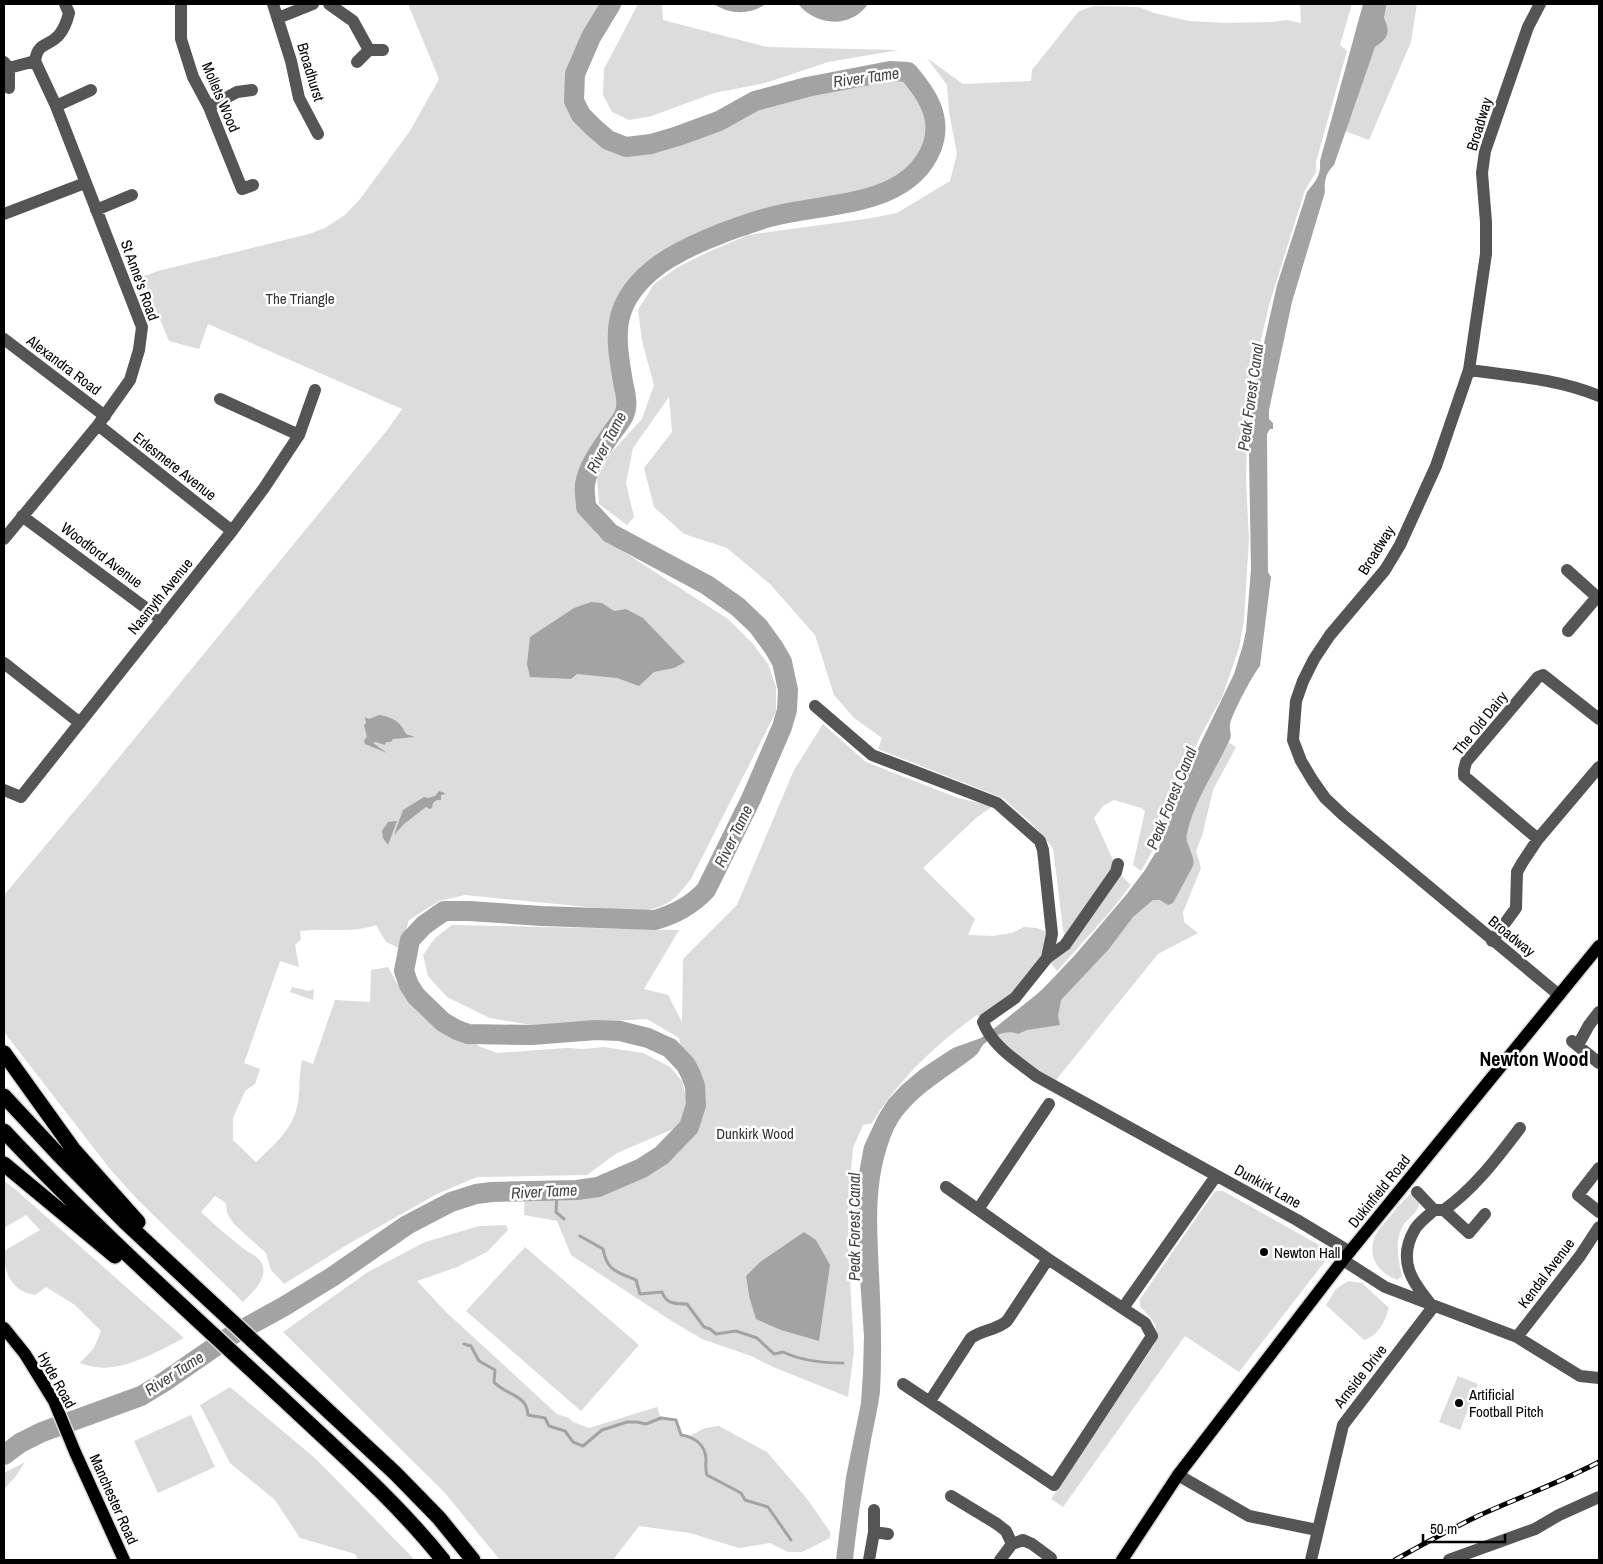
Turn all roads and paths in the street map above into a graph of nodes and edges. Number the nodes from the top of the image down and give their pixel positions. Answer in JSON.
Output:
{"nodes":[{"id":1,"x":65,"y":4,"type":"edge"},
{"id":2,"x":181,"y":4,"type":"edge"},
{"id":3,"x":273,"y":4,"type":"edge"},
{"id":4,"x":312,"y":4,"type":"edge"},
{"id":5,"x":329,"y":4,"type":"edge"},
{"id":6,"x":1540,"y":4,"type":"edge"},
{"id":7,"x":278,"y":18,"type":"junction"},
{"id":8,"x":368,"y":50,"type":"junction"},
{"id":9,"x":383,"y":50,"type":"dead end"},
{"id":10,"x":36,"y":61,"type":"junction"},
{"id":11,"x":358,"y":62,"type":"dead end"},
{"id":12,"x":7,"y":65,"type":"edge"},
{"id":13,"x":9,"y":88,"type":"dead end"},
{"id":14,"x":91,"y":90,"type":"dead end"},
{"id":15,"x":252,"y":90,"type":"dead end"},
{"id":16,"x":56,"y":106,"type":"junction"},
{"id":17,"x":209,"y":107,"type":"junction"},
{"id":18,"x":318,"y":134,"type":"dead end"},
{"id":19,"x":85,"y":183,"type":"junction"},
{"id":20,"x":132,"y":195,"type":"dead end"},
{"id":21,"x":242,"y":202,"type":"dead end"},
{"id":22,"x":96,"y":210,"type":"junction"},
{"id":23,"x":4,"y":214,"type":"edge"},
{"id":24,"x":6,"y":346,"type":"edge"},
{"id":25,"x":1468,"y":370,"type":"junction"},
{"id":26,"x":315,"y":390,"type":"dead end"},
{"id":27,"x":1599,"y":396,"type":"edge"},
{"id":28,"x":220,"y":399,"type":"dead end"},
{"id":29,"x":102,"y":421,"type":"junction"},
{"id":30,"x":298,"y":435,"type":"junction"},
{"id":31,"x":22,"y":516,"type":"junction"},
{"id":32,"x":232,"y":531,"type":"junction"},
{"id":33,"x":4,"y":539,"type":"edge"},
{"id":34,"x":1567,"y":570,"type":"dead end"},
{"id":35,"x":1598,"y":598,"type":"edge"},
{"id":36,"x":162,"y":620,"type":"junction"},
{"id":37,"x":1568,"y":631,"type":"dead end"},
{"id":38,"x":4,"y":663,"type":"edge"},
{"id":39,"x":815,"y":706,"type":"dead end"},
{"id":40,"x":1599,"y":719,"type":"edge"},
{"id":41,"x":80,"y":723,"type":"junction"},
{"id":42,"x":1599,"y":767,"type":"edge"},
{"id":43,"x":4,"y":791,"type":"edge"},
{"id":44,"x":1538,"y":839,"type":"junction"},
{"id":45,"x":1118,"y":864,"type":"dead end"},
{"id":46,"x":1492,"y":941,"type":"junction"},
{"id":47,"x":1599,"y":946,"type":"edge"},
{"id":48,"x":1047,"y":958,"type":"junction"},
{"id":49,"x":1559,"y":995,"type":"junction"},
{"id":50,"x":1599,"y":1012,"type":"edge"},
{"id":51,"x":4,"y":1053,"type":"edge"},
{"id":52,"x":1599,"y":1063,"type":"edge"},
{"id":53,"x":4,"y":1096,"type":"edge"},
{"id":54,"x":1049,"y":1104,"type":"dead end"},
{"id":55,"x":1520,"y":1128,"type":"dead end"},
{"id":56,"x":4,"y":1131,"type":"edge"},
{"id":57,"x":4,"y":1164,"type":"edge"},
{"id":58,"x":1599,"y":1168,"type":"edge"},
{"id":59,"x":1216,"y":1176,"type":"junction"},
{"id":60,"x":946,"y":1187,"type":"dead end"},
{"id":61,"x":1416,"y":1192,"type":"dead end"},
{"id":62,"x":979,"y":1208,"type":"junction"},
{"id":63,"x":1439,"y":1210,"type":"junction"},
{"id":64,"x":1599,"y":1212,"type":"edge"},
{"id":65,"x":1485,"y":1214,"type":"dead end"},
{"id":66,"x":128,"y":1219,"type":"junction"},
{"id":67,"x":1599,"y":1226,"type":"edge"},
{"id":68,"x":107,"y":1242,"type":"junction"},
{"id":69,"x":1347,"y":1256,"type":"junction"},
{"id":70,"x":1048,"y":1259,"type":"junction"},
{"id":71,"x":1433,"y":1306,"type":"junction"},
{"id":72,"x":1123,"y":1308,"type":"junction"},
{"id":73,"x":4,"y":1328,"type":"edge"},
{"id":74,"x":1517,"y":1337,"type":"junction"},
{"id":75,"x":1599,"y":1378,"type":"edge"},
{"id":76,"x":903,"y":1384,"type":"dead end"},
{"id":77,"x":930,"y":1401,"type":"junction"},
{"id":78,"x":75,"y":1452,"type":"joint"},
{"id":79,"x":1178,"y":1475,"type":"junction"},
{"id":80,"x":951,"y":1496,"type":"dead end"},
{"id":81,"x":1599,"y":1497,"type":"edge"},
{"id":82,"x":874,"y":1510,"type":"dead end"},
{"id":83,"x":1317,"y":1530,"type":"junction"},
{"id":84,"x":874,"y":1532,"type":"junction"},
{"id":85,"x":888,"y":1534,"type":"dead end"},
{"id":86,"x":1012,"y":1544,"type":"junction"},
{"id":87,"x":1485,"y":1548,"type":"junction"},
{"id":88,"x":1051,"y":1558,"type":"dead end"},
{"id":89,"x":124,"y":1560,"type":"edge"},
{"id":90,"x":443,"y":1560,"type":"edge"},
{"id":91,"x":474,"y":1560,"type":"edge"},
{"id":92,"x":869,"y":1560,"type":"edge"},
{"id":93,"x":1000,"y":1560,"type":"edge"},
{"id":94,"x":1122,"y":1560,"type":"edge"},
{"id":95,"x":1310,"y":1560,"type":"edge"},
{"id":96,"x":1449,"y":1560,"type":"edge"},
{"id":97,"x":1490,"y":1560,"type":"edge"}],
"edges":[{"from":1,"to":10,"type":"street"},
{"from":2,"to":17,"type":"street","name":"Mollets Wood"},
{"from":3,"to":7,"type":"street","name":"Broadhurst"},
{"from":4,"to":7,"type":"street"},
{"from":5,"to":8,"type":"street"},
{"from":6,"to":25,"type":"street","name":"Broadway"},
{"from":7,"to":18,"type":"street","name":"Broadhurst"},
{"from":8,"to":9,"type":"street"},
{"from":8,"to":11,"type":"street"},
{"from":10,"to":12,"type":"street"},
{"from":10,"to":16,"type":"street","name":"St Anne's Road"},
{"from":12,"to":13,"type":"street"},
{"from":14,"to":16,"type":"street"},
{"from":15,"to":17,"type":"street"},
{"from":16,"to":19,"type":"street","name":"St Anne's Road"},
{"from":17,"to":21,"type":"street","name":"Mollets Wood"},
{"from":19,"to":22,"type":"street","name":"St Anne's Road"},
{"from":19,"to":23,"type":"street"},
{"from":20,"to":22,"type":"street"},
{"from":22,"to":29,"type":"street","name":"St Anne's Road"},
{"from":24,"to":29,"type":"street","name":"Alexandra Road"},
{"from":25,"to":27,"type":"street"},
{"from":25,"to":46,"type":"street","name":"Broadway"},
{"from":26,"to":30,"type":"street","name":"Nasmyth Avenue"},
{"from":28,"to":30,"type":"street"},
{"from":29,"to":31,"type":"street","name":"St Anne's Road"},
{"from":29,"to":32,"type":"street","name":"Erlesmere Avenue"},
{"from":30,"to":32,"type":"street","name":"Nasmyth Avenue"},
{"from":31,"to":33,"type":"street","name":"St Anne's Road"},
{"from":31,"to":36,"type":"street","name":"Woodford Avenue"},
{"from":32,"to":36,"type":"street","name":"Nasmyth Avenue"},
{"from":34,"to":35,"type":"street"},
{"from":35,"to":37,"type":"street"},
{"from":36,"to":41,"type":"street","name":"Nasmyth Avenue"},
{"from":38,"to":41,"type":"street"},
{"from":39,"to":48,"type":"street"},
{"from":40,"to":44,"type":"street","name":"The Old Dairy"},
{"from":41,"to":43,"type":"street","name":"Nasmyth Avenue"},
{"from":42,"to":44,"type":"street"},
{"from":44,"to":46,"type":"street"},
{"from":45,"to":48,"type":"street"},
{"from":46,"to":49,"type":"street","name":"Broadway"},
{"from":47,"to":49,"type":"main road","name":"Dukinfield Road"},
{"from":48,"to":59,"type":"street","name":"Dunkirk Lane"},
{"from":49,"to":69,"type":"main road","name":"Dukinfield Road"},
{"from":50,"to":52,"type":"street"},
{"from":51,"to":66,"type":"highway"},
{"from":53,"to":66,"type":"highway"},
{"from":54,"to":62,"type":"street"},
{"from":55,"to":63,"type":"street"},
{"from":56,"to":68,"type":"highway"},
{"from":57,"to":68,"type":"highway"},
{"from":58,"to":64,"type":"street"},
{"from":59,"to":69,"type":"street","name":"Dunkirk Lane"},
{"from":59,"to":72,"type":"street"},
{"from":60,"to":62,"type":"street"},
{"from":61,"to":63,"type":"street"},
{"from":62,"to":70,"type":"street"},
{"from":63,"to":65,"type":"street"},
{"from":63,"to":71,"type":"street"},
{"from":66,"to":91,"type":"highway"},
{"from":67,"to":74,"type":"street","name":"Kendal Avenue"},
{"from":68,"to":90,"type":"highway"},
{"from":69,"to":71,"type":"street","name":"Dunkirk Lane"},
{"from":69,"to":79,"type":"main road","name":"Dukinfield Road"},
{"from":70,"to":72,"type":"street"},
{"from":70,"to":77,"type":"street"},
{"from":71,"to":74,"type":"street","name":"Dunkirk Lane"},
{"from":71,"to":83,"type":"street","name":"Arnside Drive"},
{"from":72,"to":77,"type":"street"},
{"from":73,"to":78,"type":"main road","name":"Hyde Road"},
{"from":74,"to":75,"type":"street","name":"Dunkirk Lane"},
{"from":76,"to":77,"type":"street"},
{"from":78,"to":89,"type":"main road","name":"Manchester Road"},
{"from":79,"to":83,"type":"street"},
{"from":79,"to":94,"type":"main road","name":"Dukinfield Road"},
{"from":80,"to":86,"type":"street"},
{"from":81,"to":87,"type":"street"},
{"from":82,"to":84,"type":"street"},
{"from":83,"to":95,"type":"street","name":"Arnside Drive"},
{"from":84,"to":85,"type":"street"},
{"from":84,"to":92,"type":"street"},
{"from":86,"to":88,"type":"street"},
{"from":86,"to":93,"type":"street"},
{"from":87,"to":96,"type":"street"},
{"from":87,"to":97,"type":"street"}]}
